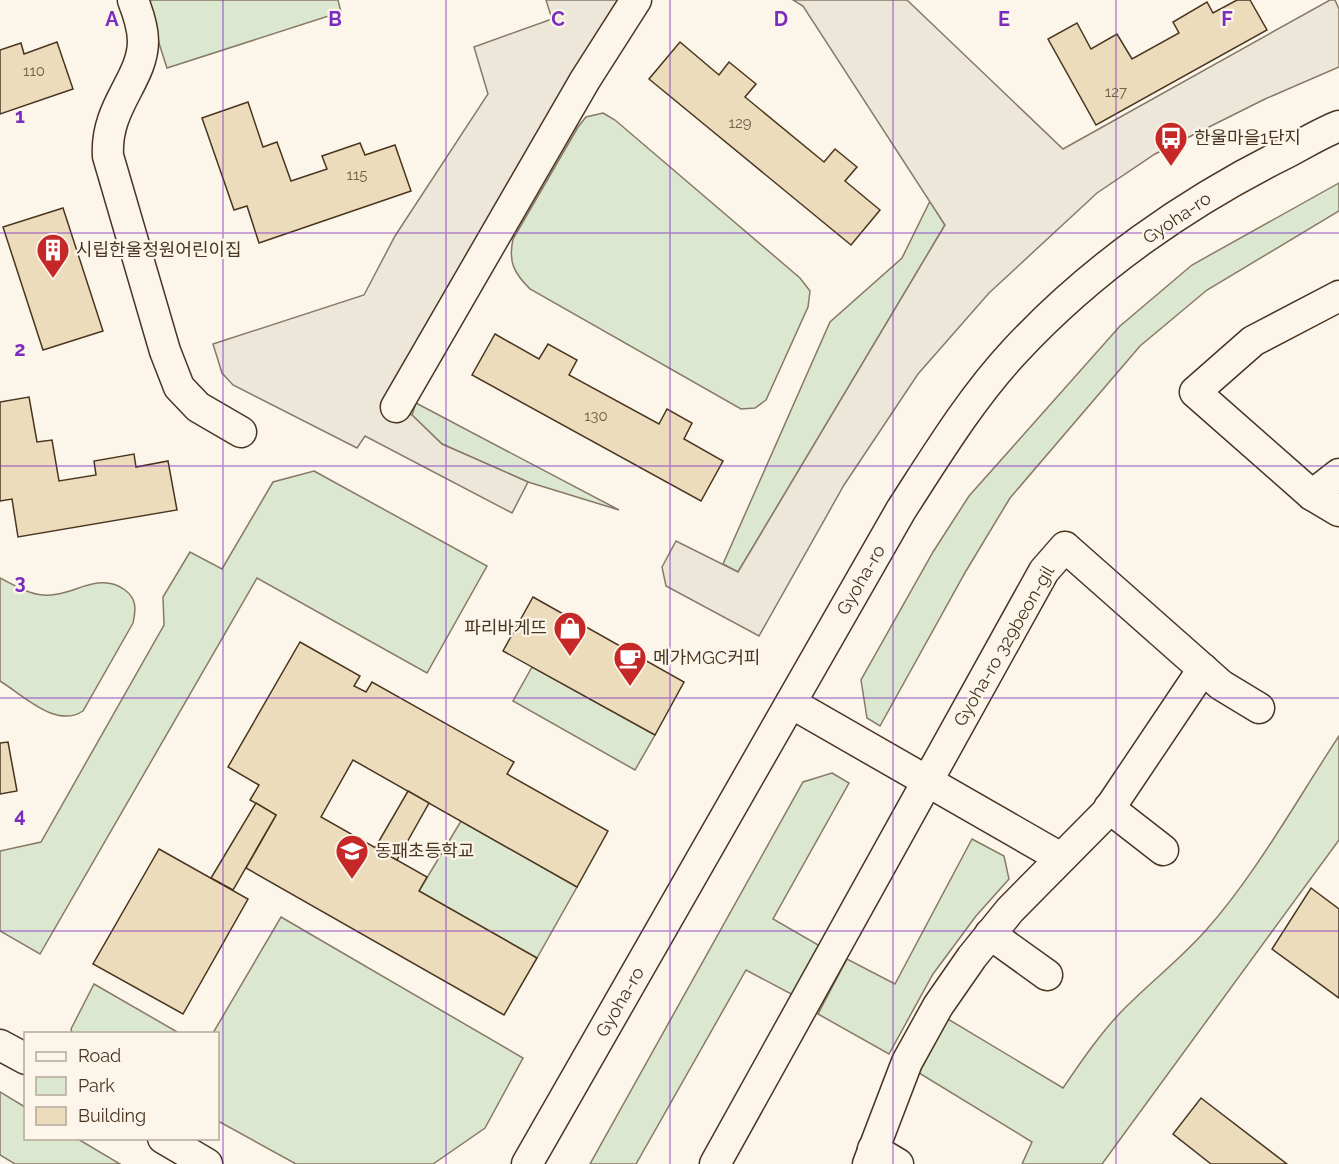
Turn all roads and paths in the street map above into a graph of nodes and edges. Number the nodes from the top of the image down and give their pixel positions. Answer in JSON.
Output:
{"nodes":[{"id":1,"x":133,"y":0,"type":"edge"},
{"id":2,"x":636,"y":0,"type":"edge"},
{"id":3,"x":1339,"y":126,"type":"edge"},
{"id":4,"x":1339,"y":296,"type":"edge"},
{"id":5,"x":396,"y":407,"type":"dead end"},
{"id":6,"x":241,"y":432,"type":"dead end"},
{"id":7,"x":1339,"y":474,"type":"edge"},
{"id":8,"x":1312,"y":495,"type":"junction"},
{"id":9,"x":1339,"y":511,"type":"edge"},
{"id":10,"x":1203,"y":669,"type":"junction"},
{"id":11,"x":791,"y":703,"type":"junction"},
{"id":12,"x":1259,"y":708,"type":"dead end"},
{"id":13,"x":927,"y":782,"type":"junction"},
{"id":14,"x":1109,"y":808,"type":"junction"},
{"id":15,"x":1163,"y":850,"type":"dead end"},
{"id":16,"x":1061,"y":858,"type":"junction"},
{"id":17,"x":990,"y":934,"type":"junction"},
{"id":18,"x":1047,"y":975,"type":"dead end"},
{"id":19,"x":0,"y":1045,"type":"edge"},
{"id":20,"x":24,"y":1058,"type":"edge"},
{"id":21,"x":166,"y":1140,"type":"edge"},
{"id":22,"x":880,"y":1159,"type":"edge"},
{"id":23,"x":207,"y":1164,"type":"edge"},
{"id":24,"x":527,"y":1164,"type":"edge"},
{"id":25,"x":715,"y":1164,"type":"edge"}],
"edges":[{"from":1,"to":6,"type":"street"},
{"from":2,"to":5,"type":"street"},
{"from":3,"to":11,"type":"street","name":"Gyoha-ro"},
{"from":4,"to":8,"type":"street"},
{"from":7,"to":8,"type":"street"},
{"from":8,"to":9,"type":"street"},
{"from":10,"to":12,"type":"street","name":"Gyoha-ro 329beon-gil"},
{"from":10,"to":13,"type":"street","name":"Gyoha-ro 329beon-gil"},
{"from":10,"to":14,"type":"street"},
{"from":11,"to":13,"type":"street"},
{"from":11,"to":24,"type":"street","name":"Gyoha-ro"},
{"from":13,"to":16,"type":"street"},
{"from":13,"to":25,"type":"street","name":"Gyoha-ro 329beon-gil"},
{"from":14,"to":15,"type":"street"},
{"from":14,"to":16,"type":"street"},
{"from":16,"to":17,"type":"street"},
{"from":17,"to":18,"type":"street"},
{"from":17,"to":22,"type":"street"},
{"from":19,"to":20,"type":"street"},
{"from":21,"to":23,"type":"street"}]}
